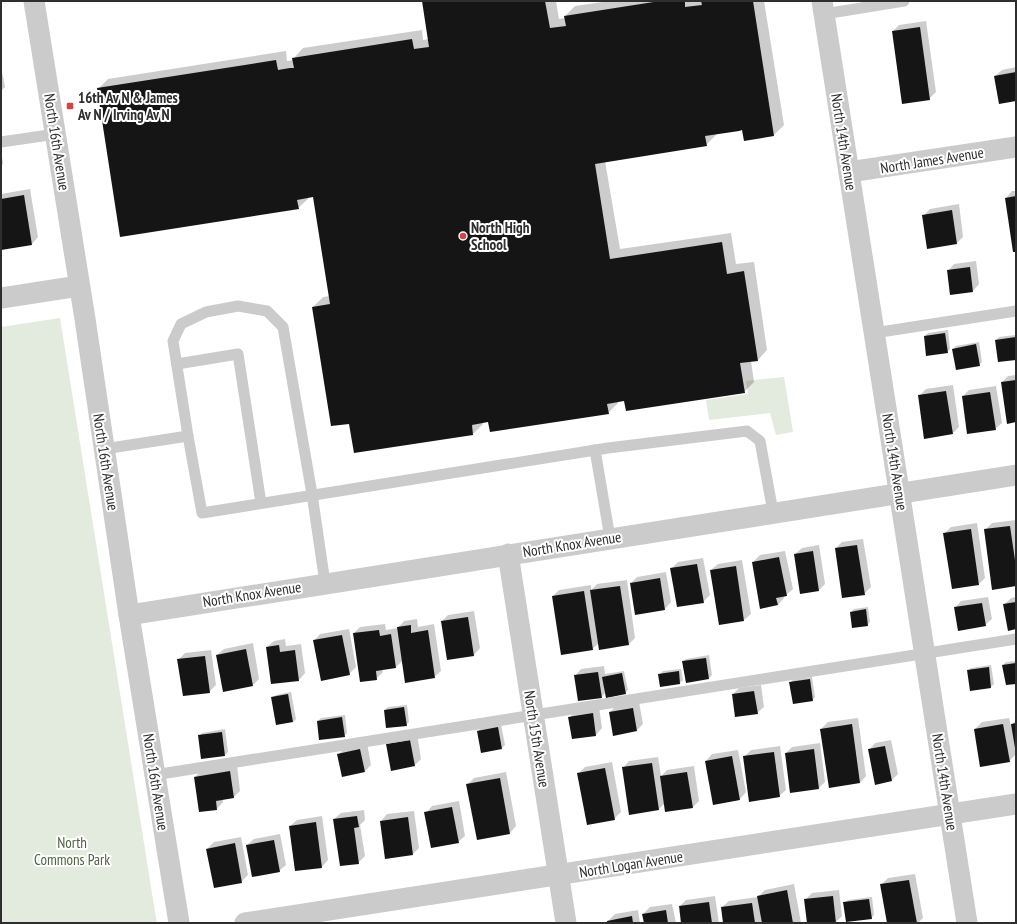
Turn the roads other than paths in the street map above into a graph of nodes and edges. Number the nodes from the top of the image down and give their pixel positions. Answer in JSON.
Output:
{"nodes":[{"id":1,"x":34,"y":1,"type":"edge"},
{"id":2,"x":904,"y":1,"type":"edge"},
{"id":3,"x":823,"y":7,"type":"edge"},
{"id":4,"x":56,"y":134,"type":"junction"},
{"id":5,"x":1,"y":142,"type":"edge"},
{"id":6,"x":1016,"y":147,"type":"edge"},
{"id":7,"x":849,"y":172,"type":"junction"},
{"id":8,"x":79,"y":286,"type":"junction"},
{"id":9,"x":1,"y":298,"type":"edge"},
{"id":10,"x":1016,"y":311,"type":"edge"},
{"id":11,"x":874,"y":333,"type":"junction"},
{"id":12,"x":177,"y":364,"type":"junction"},
{"id":13,"x":188,"y":436,"type":"junction"},
{"id":14,"x":104,"y":449,"type":"junction"},
{"id":15,"x":595,"y":450,"type":"junction"},
{"id":16,"x":1016,"y":474,"type":"edge"},
{"id":17,"x":900,"y":493,"type":"junction"},
{"id":18,"x":312,"y":494,"type":"junction"},
{"id":19,"x":261,"y":503,"type":"junction"},
{"id":20,"x":773,"y":512,"type":"junction"},
{"id":21,"x":610,"y":538,"type":"junction"},
{"id":22,"x":508,"y":554,"type":"junction"},
{"id":23,"x":325,"y":583,"type":"junction"},
{"id":24,"x":129,"y":614,"type":"junction"},
{"id":25,"x":1016,"y":639,"type":"edge"},
{"id":26,"x":925,"y":654,"type":"junction"},
{"id":27,"x":533,"y":714,"type":"junction"},
{"id":28,"x":154,"y":775,"type":"junction"},
{"id":29,"x":1016,"y":804,"type":"edge"},
{"id":30,"x":950,"y":814,"type":"junction"},
{"id":31,"x":559,"y":876,"type":"junction"},
{"id":32,"x":179,"y":923,"type":"edge"},
{"id":33,"x":245,"y":923,"type":"edge"},
{"id":34,"x":566,"y":923,"type":"edge"},
{"id":35,"x":967,"y":923,"type":"edge"}],
"edges":[{"from":1,"to":4,"type":"street","name":"North 16th Avenue"},
{"from":2,"to":3,"type":"lane"},
{"from":3,"to":7,"type":"street","name":"North 14th Avenue"},
{"from":4,"to":5,"type":"lane"},
{"from":4,"to":8,"type":"street","name":"North 16th Avenue"},
{"from":6,"to":7,"type":"street","name":"North James Avenue"},
{"from":7,"to":11,"type":"street","name":"North 14th Avenue"},
{"from":8,"to":9,"type":"street"},
{"from":8,"to":14,"type":"street","name":"North 16th Avenue"},
{"from":10,"to":11,"type":"lane"},
{"from":11,"to":17,"type":"street","name":"North 14th Avenue"},
{"from":12,"to":13,"type":"lane"},
{"from":12,"to":18,"type":"lane"},
{"from":12,"to":19,"type":"lane"},
{"from":13,"to":14,"type":"lane"},
{"from":13,"to":19,"type":"lane"},
{"from":14,"to":24,"type":"street","name":"North 16th Avenue"},
{"from":15,"to":18,"type":"lane"},
{"from":15,"to":20,"type":"lane"},
{"from":15,"to":21,"type":"lane"},
{"from":16,"to":17,"type":"street","name":"North Knox Avenue"},
{"from":17,"to":20,"type":"street","name":"North Knox Avenue"},
{"from":17,"to":26,"type":"street","name":"North 14th Avenue"},
{"from":18,"to":19,"type":"lane"},
{"from":18,"to":23,"type":"lane"},
{"from":20,"to":21,"type":"street","name":"North Knox Avenue"},
{"from":21,"to":22,"type":"street","name":"North Knox Avenue"},
{"from":22,"to":23,"type":"street","name":"North Knox Avenue"},
{"from":22,"to":27,"type":"street","name":"North 15th Avenue"},
{"from":23,"to":24,"type":"street","name":"North Knox Avenue"},
{"from":24,"to":28,"type":"street","name":"North 16th Avenue"},
{"from":25,"to":26,"type":"lane"},
{"from":26,"to":27,"type":"lane"},
{"from":26,"to":30,"type":"street","name":"North 14th Avenue"},
{"from":27,"to":28,"type":"lane"},
{"from":27,"to":31,"type":"street","name":"North 15th Avenue"},
{"from":28,"to":32,"type":"street","name":"North 16th Avenue"},
{"from":29,"to":30,"type":"street","name":"North Logan Avenue"},
{"from":30,"to":31,"type":"street","name":"North Logan Avenue"},
{"from":30,"to":35,"type":"street","name":"North 14th Avenue"},
{"from":31,"to":33,"type":"street","name":"North Logan Avenue"},
{"from":31,"to":34,"type":"street","name":"North 15th Avenue"}]}
